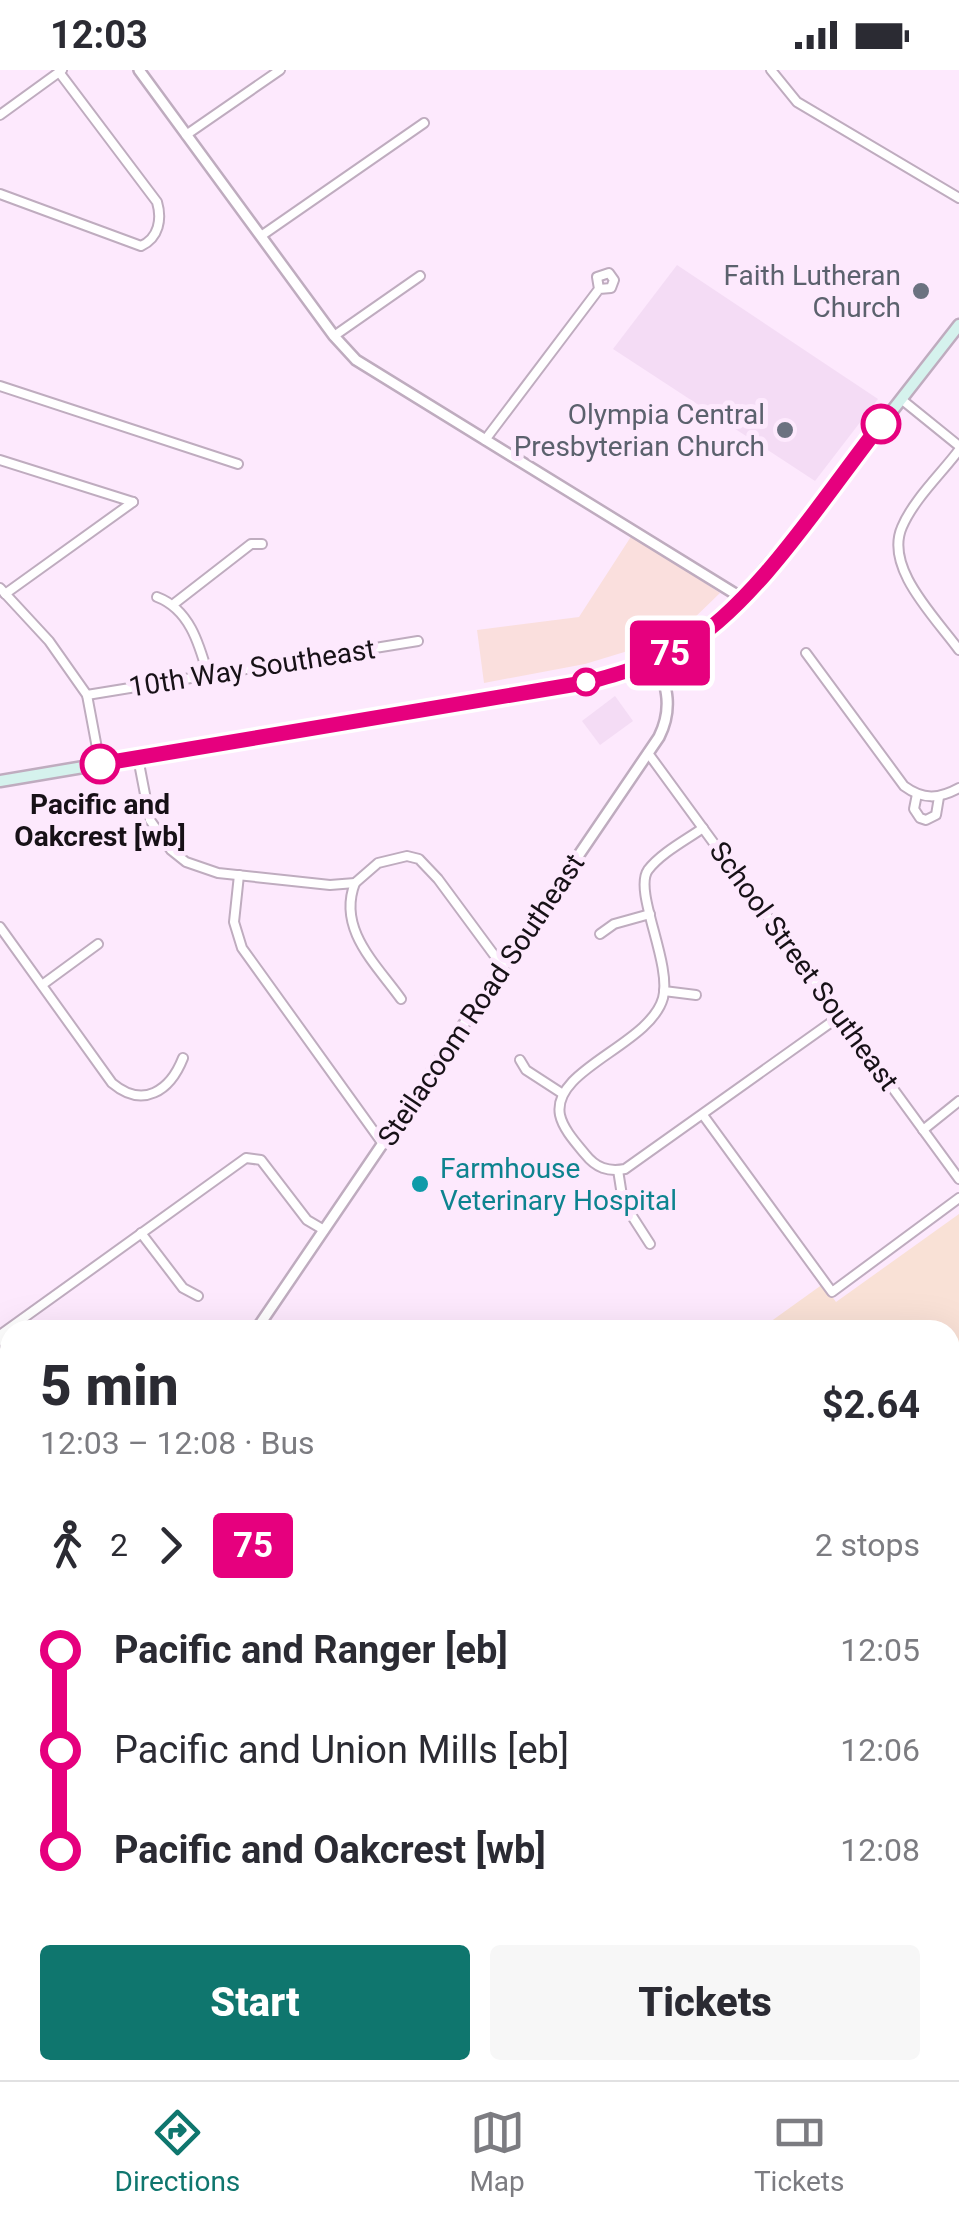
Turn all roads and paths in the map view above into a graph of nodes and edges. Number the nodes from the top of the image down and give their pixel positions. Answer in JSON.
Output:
{"nodes":[{"id":1,"x":138,"y":70,"type":"edge"},
{"id":2,"x":280,"y":70,"type":"edge"},
{"id":3,"x":60,"y":71,"type":"edge"},
{"id":4,"x":775,"y":72,"type":"edge"},
{"id":5,"x":0,"y":115,"type":"edge"},
{"id":6,"x":424,"y":123,"type":"dead end"},
{"id":7,"x":186,"y":135,"type":"junction"},
{"id":8,"x":0,"y":194,"type":"edge"},
{"id":9,"x":959,"y":198,"type":"edge"},
{"id":10,"x":261,"y":236,"type":"junction"},
{"id":11,"x":420,"y":276,"type":"dead end"},
{"id":12,"x":599,"y":288,"type":"dead end"},
{"id":13,"x":959,"y":325,"type":"edge"},
{"id":14,"x":334,"y":336,"type":"junction"},
{"id":15,"x":0,"y":386,"type":"edge"},
{"id":16,"x":901,"y":399,"type":"junction"},
{"id":17,"x":485,"y":440,"type":"junction"},
{"id":18,"x":959,"y":448,"type":"edge"},
{"id":19,"x":0,"y":460,"type":"edge"},
{"id":20,"x":238,"y":464,"type":"dead end"},
{"id":21,"x":262,"y":544,"type":"dead end"},
{"id":22,"x":3,"y":591,"type":"edge"},
{"id":23,"x":157,"y":596,"type":"dead end"},
{"id":24,"x":742,"y":598,"type":"junction"},
{"id":25,"x":174,"y":603,"type":"junction"},
{"id":26,"x":418,"y":641,"type":"dead end"},
{"id":27,"x":959,"y":650,"type":"edge"},
{"id":28,"x":806,"y":653,"type":"dead end"},
{"id":29,"x":657,"y":659,"type":"junction"},
{"id":30,"x":208,"y":674,"type":"junction"},
{"id":31,"x":87,"y":695,"type":"junction"},
{"id":32,"x":648,"y":753,"type":"junction"},
{"id":33,"x":138,"y":758,"type":"junction"},
{"id":34,"x":100,"y":764,"type":"junction"},
{"id":35,"x":0,"y":781,"type":"edge"},
{"id":36,"x":959,"y":788,"type":"edge"},
{"id":37,"x":921,"y":795,"type":"junction"},
{"id":38,"x":939,"y":797,"type":"junction"},
{"id":39,"x":703,"y":828,"type":"junction"},
{"id":40,"x":240,"y":875,"type":"junction"},
{"id":41,"x":355,"y":883,"type":"junction"},
{"id":42,"x":650,"y":914,"type":"junction"},
{"id":43,"x":0,"y":927,"type":"edge"},
{"id":44,"x":600,"y":934,"type":"dead end"},
{"id":45,"x":98,"y":944,"type":"dead end"},
{"id":46,"x":503,"y":967,"type":"junction"},
{"id":47,"x":42,"y":985,"type":"junction"},
{"id":48,"x":664,"y":991,"type":"junction"},
{"id":49,"x":696,"y":994,"type":"dead end"},
{"id":50,"x":401,"y":999,"type":"dead end"},
{"id":51,"x":840,"y":1016,"type":"junction"},
{"id":52,"x":183,"y":1058,"type":"dead end"},
{"id":53,"x":520,"y":1060,"type":"dead end"},
{"id":54,"x":562,"y":1094,"type":"junction"},
{"id":55,"x":959,"y":1101,"type":"edge"},
{"id":56,"x":703,"y":1115,"type":"junction"},
{"id":57,"x":923,"y":1130,"type":"junction"},
{"id":58,"x":383,"y":1144,"type":"junction"},
{"id":59,"x":618,"y":1170,"type":"junction"},
{"id":60,"x":959,"y":1179,"type":"edge"},
{"id":61,"x":959,"y":1198,"type":"edge"},
{"id":62,"x":324,"y":1230,"type":"junction"},
{"id":63,"x":141,"y":1233,"type":"junction"},
{"id":64,"x":650,"y":1244,"type":"dead end"},
{"id":65,"x":198,"y":1296,"type":"dead end"},
{"id":66,"x":22,"y":1320,"type":"edge"},
{"id":67,"x":263,"y":1320,"type":"edge"}],
"edges":[{"from":1,"to":7,"type":"street"},
{"from":2,"to":7,"type":"street"},
{"from":3,"to":5,"type":"street"},
{"from":3,"to":8,"type":"street"},
{"from":4,"to":9,"type":"street"},
{"from":6,"to":10,"type":"street"},
{"from":7,"to":10,"type":"street"},
{"from":10,"to":14,"type":"street"},
{"from":11,"to":14,"type":"street"},
{"from":12,"to":17,"type":"street"},
{"from":13,"to":16,"type":"main road"},
{"from":14,"to":17,"type":"street"},
{"from":15,"to":20,"type":"street"},
{"from":16,"to":18,"type":"street"},
{"from":16,"to":24,"type":"main road"},
{"from":17,"to":24,"type":"street"},
{"from":18,"to":27,"type":"street"},
{"from":19,"to":22,"type":"street"},
{"from":21,"to":25,"type":"street"},
{"from":22,"to":31,"type":"street"},
{"from":23,"to":25,"type":"street"},
{"from":24,"to":29,"type":"main road"},
{"from":25,"to":30,"type":"street"},
{"from":26,"to":30,"type":"street","name":"10th Way Southeast"},
{"from":28,"to":37,"type":"street"},
{"from":29,"to":32,"type":"street","name":"Steilacoom Road Southeast"},
{"from":29,"to":33,"type":"main road"},
{"from":30,"to":31,"type":"street","name":"10th Way Southeast"},
{"from":31,"to":34,"type":"street"},
{"from":32,"to":39,"type":"street","name":"School Street Southeast"},
{"from":32,"to":46,"type":"street","name":"Steilacoom Road Southeast"},
{"from":33,"to":34,"type":"main road"},
{"from":33,"to":40,"type":"street"},
{"from":34,"to":35,"type":"main road"},
{"from":36,"to":38,"type":"street"},
{"from":37,"to":38,"type":"street"},
{"from":37,"to":38,"type":"street"},
{"from":39,"to":42,"type":"street"},
{"from":39,"to":51,"type":"street","name":"School Street Southeast"},
{"from":40,"to":41,"type":"street"},
{"from":40,"to":58,"type":"street"},
{"from":41,"to":46,"type":"street"},
{"from":41,"to":50,"type":"street"},
{"from":42,"to":44,"type":"street"},
{"from":42,"to":48,"type":"street"},
{"from":43,"to":47,"type":"street"},
{"from":45,"to":47,"type":"street"},
{"from":46,"to":58,"type":"street","name":"Steilacoom Road Southeast"},
{"from":47,"to":52,"type":"street"},
{"from":48,"to":49,"type":"street"},
{"from":48,"to":54,"type":"street"},
{"from":51,"to":56,"type":"street"},
{"from":51,"to":57,"type":"street","name":"School Street Southeast"},
{"from":53,"to":54,"type":"street"},
{"from":54,"to":59,"type":"street"},
{"from":55,"to":57,"type":"street"},
{"from":56,"to":59,"type":"street"},
{"from":56,"to":61,"type":"street"},
{"from":57,"to":60,"type":"street","name":"School Street Southeast"},
{"from":58,"to":62,"type":"street","name":"Steilacoom Road Southeast"},
{"from":59,"to":64,"type":"street"},
{"from":62,"to":63,"type":"street"},
{"from":62,"to":67,"type":"street","name":"Steilacoom Road Southeast"},
{"from":63,"to":65,"type":"street"},
{"from":63,"to":66,"type":"street"}]}
